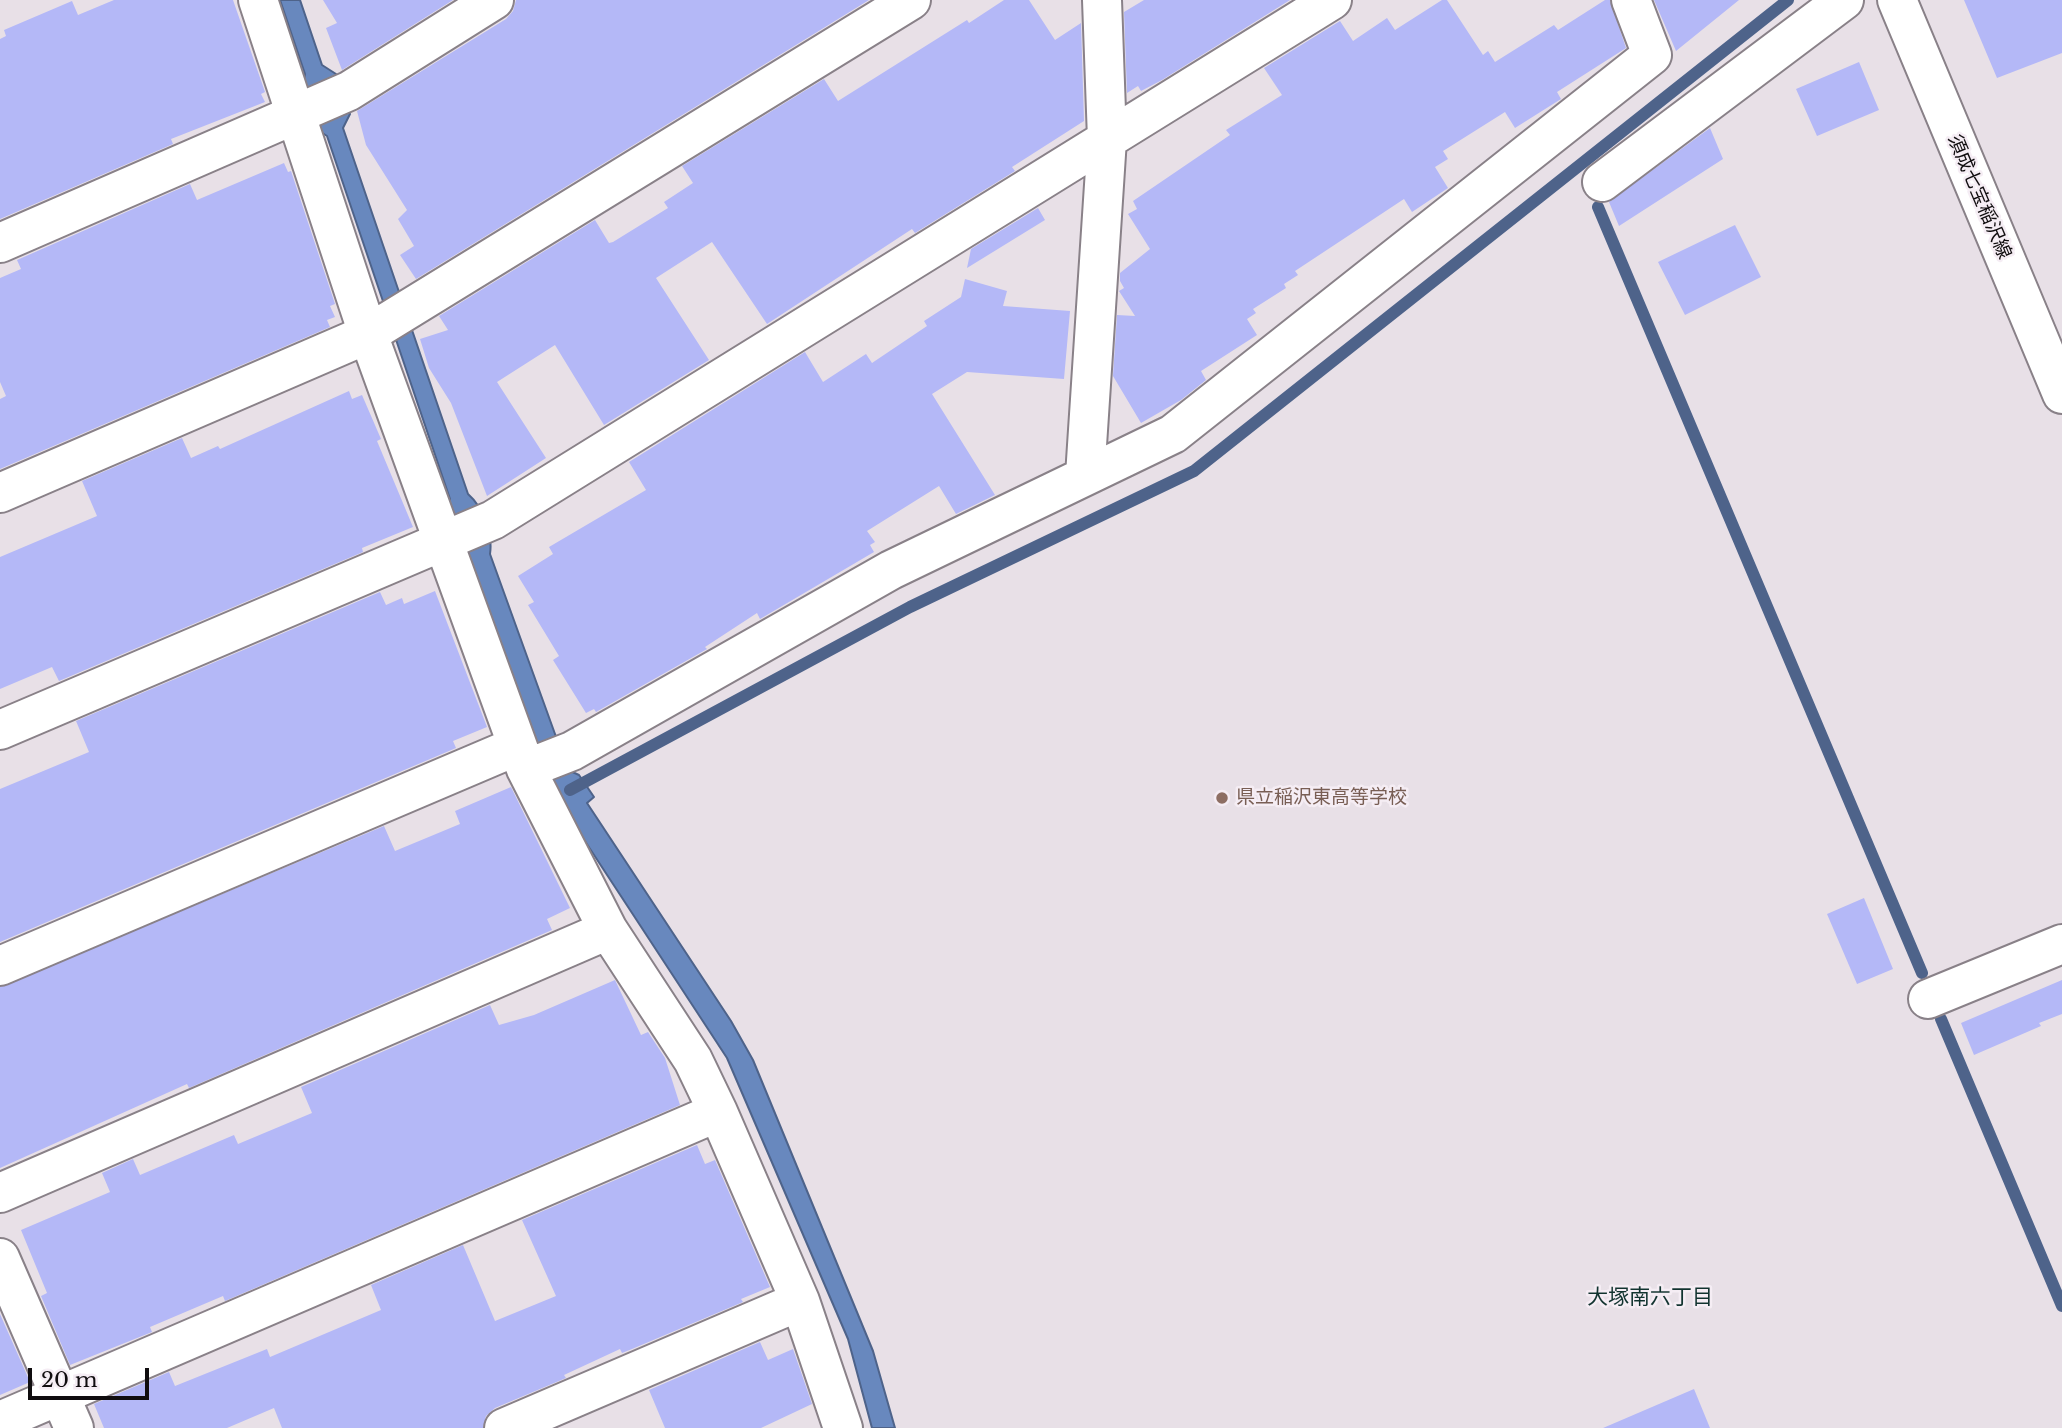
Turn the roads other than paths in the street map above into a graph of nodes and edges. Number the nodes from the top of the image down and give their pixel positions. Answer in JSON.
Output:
{"nodes":[{"id":1,"x":258,"y":0,"type":"edge"},
{"id":2,"x":494,"y":0,"type":"edge"},
{"id":3,"x":911,"y":0,"type":"edge"},
{"id":4,"x":1102,"y":0,"type":"edge"},
{"id":5,"x":1332,"y":0,"type":"edge"},
{"id":6,"x":1631,"y":0,"type":"edge"},
{"id":7,"x":1844,"y":0,"type":"edge"},
{"id":8,"x":1897,"y":0,"type":"edge"},
{"id":9,"x":302,"y":112,"type":"junction"},
{"id":10,"x":1107,"y":139,"type":"junction"},
{"id":11,"x":1602,"y":182,"type":"dead end"},
{"id":12,"x":0,"y":243,"type":"edge"},
{"id":13,"x":375,"y":329,"type":"junction"},
{"id":14,"x":2062,"y":394,"type":"edge"},
{"id":15,"x":1085,"y":476,"type":"junction"},
{"id":16,"x":0,"y":493,"type":"edge"},
{"id":17,"x":446,"y":540,"type":"junction"},
{"id":18,"x":0,"y":730,"type":"edge"},
{"id":19,"x":536,"y":758,"type":"junction"},
{"id":20,"x":608,"y":930,"type":"junction"},
{"id":21,"x":2062,"y":944,"type":"edge"},
{"id":22,"x":0,"y":966,"type":"edge"},
{"id":23,"x":1928,"y":999,"type":"dead end"},
{"id":24,"x":718,"y":1112,"type":"junction"},
{"id":25,"x":0,"y":1193,"type":"edge"},
{"id":26,"x":0,"y":1258,"type":"edge"},
{"id":27,"x":800,"y":1301,"type":"junction"},
{"id":28,"x":67,"y":1412,"type":"edge"},
{"id":29,"x":0,"y":1421,"type":"edge"},
{"id":30,"x":504,"y":1428,"type":"edge"},
{"id":31,"x":843,"y":1428,"type":"edge"}],
"edges":[{"from":1,"to":9,"type":"street"},
{"from":2,"to":9,"type":"street"},
{"from":3,"to":13,"type":"street"},
{"from":4,"to":10,"type":"street"},
{"from":5,"to":10,"type":"street"},
{"from":6,"to":15,"type":"street"},
{"from":7,"to":11,"type":"street"},
{"from":8,"to":14,"type":"street","name":"須成七宝稲沢線"},
{"from":9,"to":12,"type":"street"},
{"from":9,"to":13,"type":"street"},
{"from":10,"to":15,"type":"street"},
{"from":10,"to":17,"type":"street"},
{"from":13,"to":16,"type":"street"},
{"from":13,"to":17,"type":"street"},
{"from":15,"to":19,"type":"street"},
{"from":17,"to":18,"type":"street"},
{"from":17,"to":19,"type":"street"},
{"from":19,"to":20,"type":"street"},
{"from":19,"to":22,"type":"street"},
{"from":20,"to":24,"type":"street"},
{"from":20,"to":25,"type":"street"},
{"from":21,"to":23,"type":"street"},
{"from":24,"to":27,"type":"street"},
{"from":24,"to":28,"type":"street"},
{"from":26,"to":28,"type":"street"},
{"from":27,"to":30,"type":"street"},
{"from":27,"to":31,"type":"street"},
{"from":28,"to":29,"type":"street"}]}
